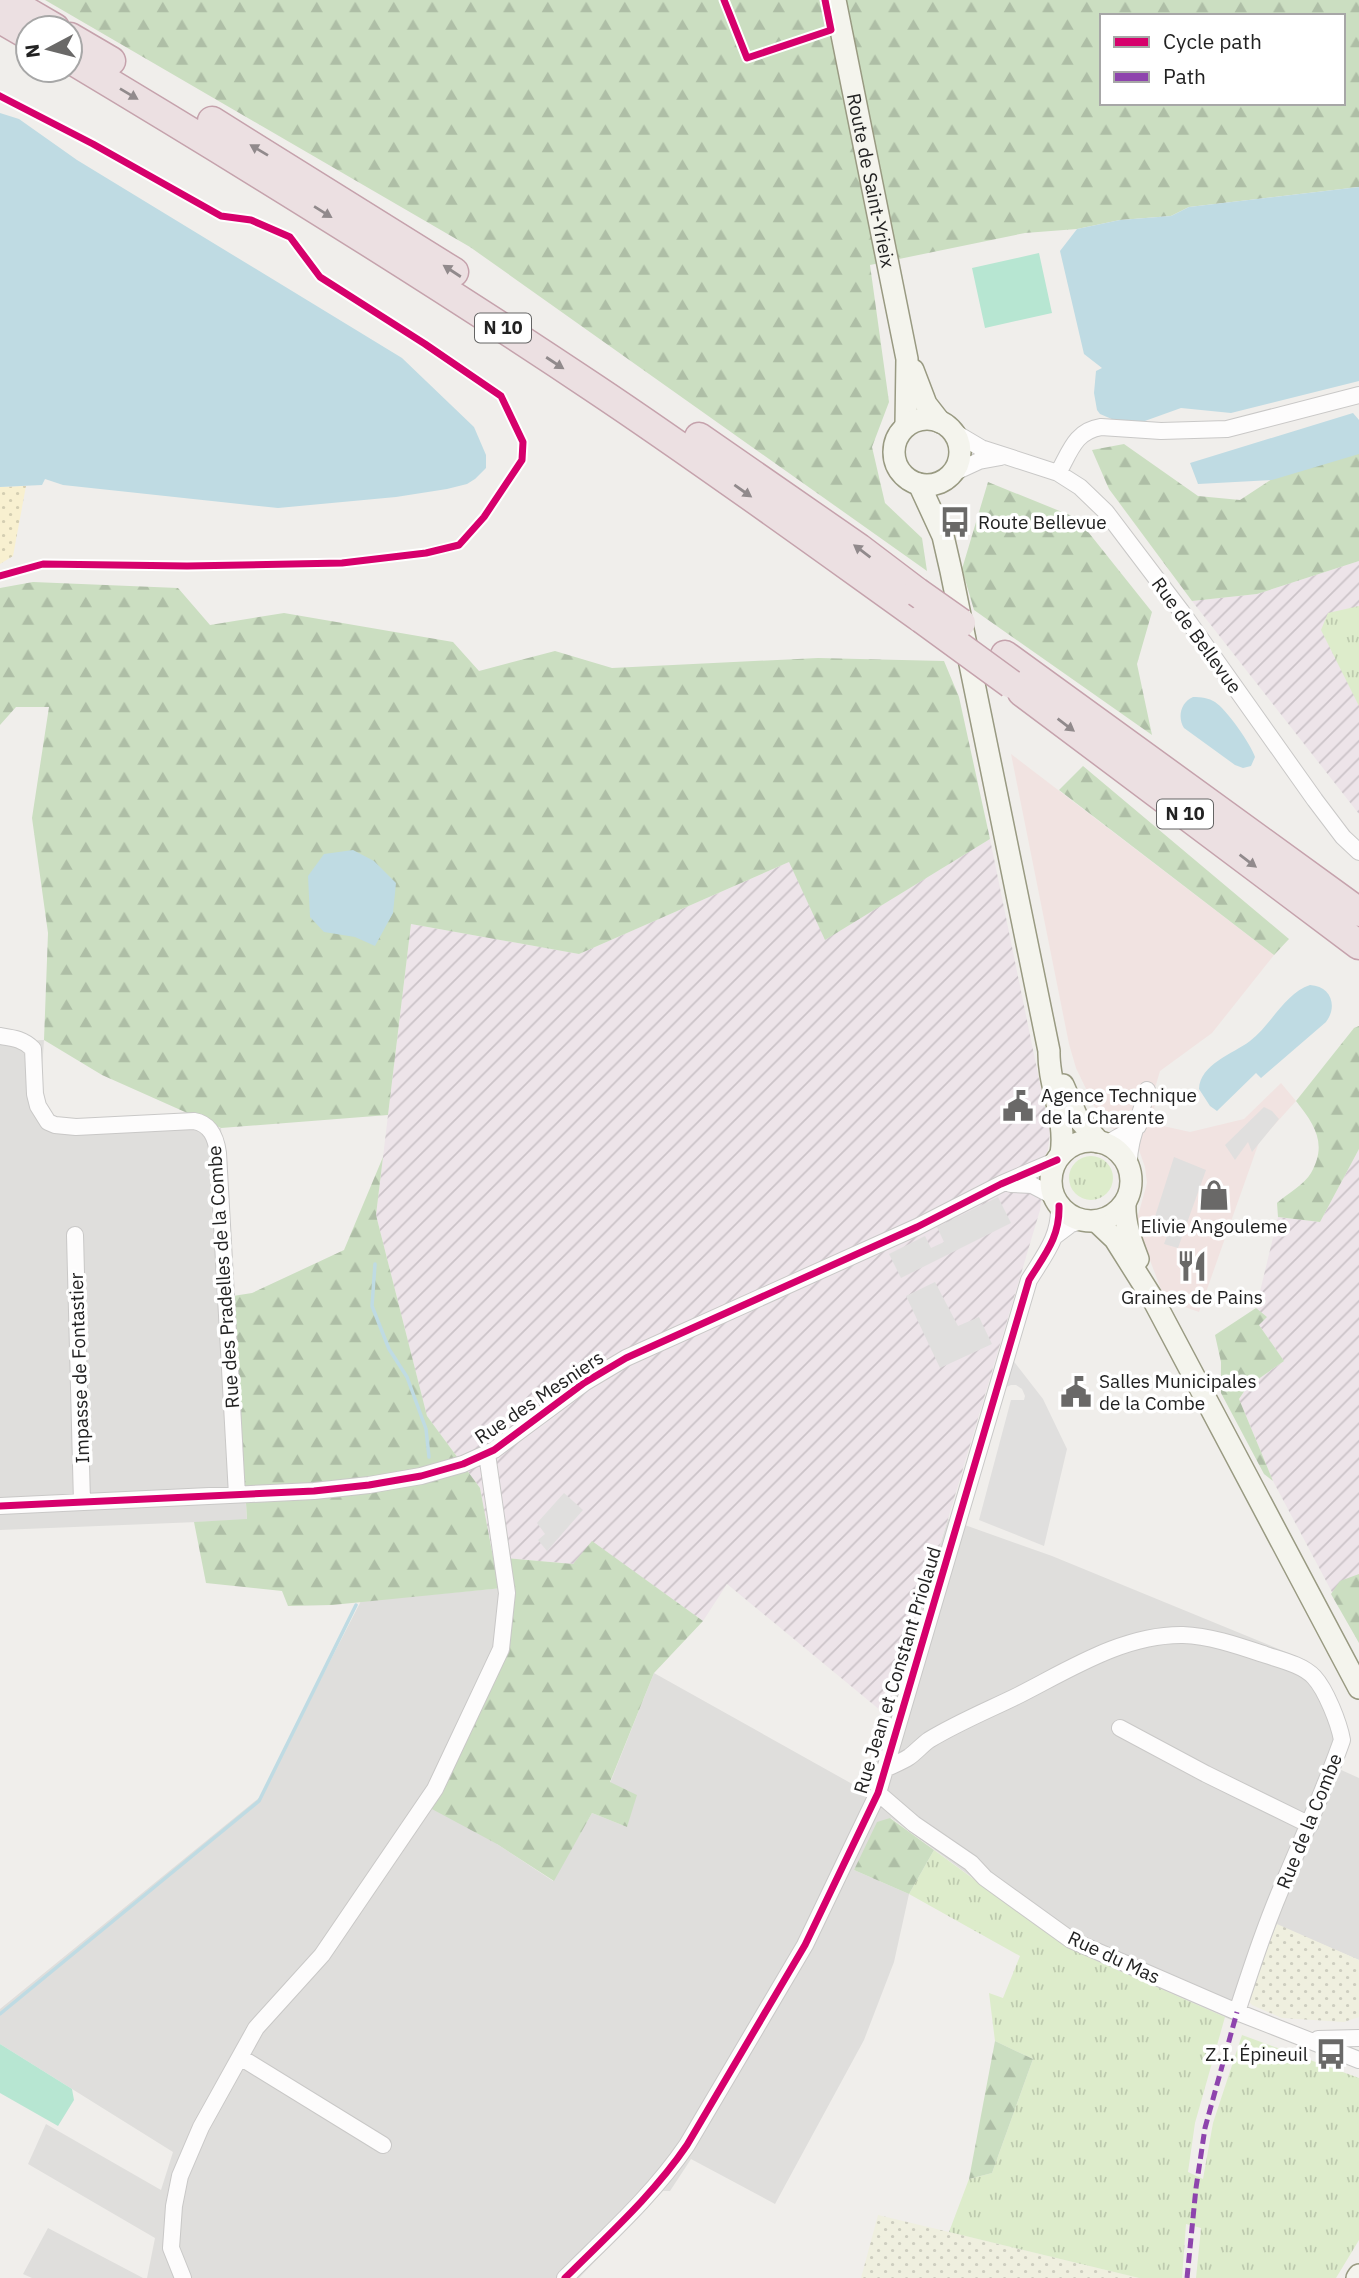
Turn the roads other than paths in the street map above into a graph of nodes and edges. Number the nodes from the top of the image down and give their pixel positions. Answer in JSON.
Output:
{"nodes":[{"id":1,"x":7,"y":0,"type":"edge"},
{"id":2,"x":835,"y":0,"type":"edge"},
{"id":3,"x":31,"y":14,"type":"edge"},
{"id":4,"x":84,"y":45,"type":"edge"},
{"id":5,"x":84,"y":68,"type":"edge"},
{"id":6,"x":908,"y":359,"type":"junction"},
{"id":7,"x":1359,"y":395,"type":"edge"},
{"id":8,"x":906,"y":426,"type":"junction"},
{"id":9,"x":947,"y":427,"type":"junction"},
{"id":10,"x":1003,"y":457,"type":"junction"},
{"id":11,"x":1058,"y":474,"type":"junction"},
{"id":12,"x":950,"y":476,"type":"junction"},
{"id":13,"x":919,"y":484,"type":"junction"},
{"id":14,"x":943,"y":536,"type":"junction"},
{"id":15,"x":919,"y":605,"type":"junction"},
{"id":16,"x":1186,"y":789,"type":"junction"},
{"id":17,"x":1359,"y":852,"type":"edge"},
{"id":18,"x":1359,"y":912,"type":"edge"},
{"id":19,"x":1359,"y":922,"type":"edge"},
{"id":20,"x":1359,"y":945,"type":"edge"},
{"id":21,"x":0,"y":1036,"type":"edge"},
{"id":22,"x":1049,"y":1051,"type":"junction"},
{"id":23,"x":1147,"y":1090,"type":"dead end"},
{"id":24,"x":1138,"y":1126,"type":"junction"},
{"id":25,"x":1102,"y":1143,"type":"junction"},
{"id":26,"x":1059,"y":1157,"type":"junction"},
{"id":27,"x":1129,"y":1169,"type":"junction"},
{"id":28,"x":1001,"y":1184,"type":"junction"},
{"id":29,"x":1056,"y":1201,"type":"junction"},
{"id":30,"x":1125,"y":1203,"type":"junction"},
{"id":31,"x":1089,"y":1221,"type":"junction"},
{"id":32,"x":75,"y":1235,"type":"dead end"},
{"id":33,"x":1055,"y":1236,"type":"junction"},
{"id":34,"x":1154,"y":1300,"type":"junction"},
{"id":35,"x":487,"y":1454,"type":"junction"},
{"id":36,"x":237,"y":1495,"type":"junction"},
{"id":37,"x":82,"y":1502,"type":"junction"},
{"id":38,"x":0,"y":1506,"type":"edge"},
{"id":39,"x":1359,"y":1688,"type":"edge"},
{"id":40,"x":1120,"y":1728,"type":"dead end"},
{"id":41,"x":885,"y":1769,"type":"junction"},
{"id":42,"x":878,"y":1793,"type":"junction"},
{"id":43,"x":1310,"y":1825,"type":"junction"},
{"id":44,"x":1237,"y":2012,"type":"junction"},
{"id":45,"x":1302,"y":2038,"type":"junction"},
{"id":46,"x":1359,"y":2038,"type":"edge"},
{"id":47,"x":240,"y":2057,"type":"junction"},
{"id":48,"x":1359,"y":2060,"type":"edge"},
{"id":49,"x":383,"y":2145,"type":"dead end"},
{"id":50,"x":183,"y":2278,"type":"edge"},
{"id":51,"x":565,"y":2278,"type":"edge"}],
"edges":[{"from":1,"to":3,"type":"highway"},
{"from":2,"to":6,"type":"street","name":"Route de Saint-Yrieix"},
{"from":15,"to":4,"type":"highway","number":"N 10","one_way":true},
{"from":5,"to":15,"type":"highway","number":"N 10","one_way":true},
{"from":6,"to":8,"type":"street","name":"Route de Saint-Yrieix"},
{"from":6,"to":9,"type":"street","name":"Route de Saint-Yrieix"},
{"from":7,"to":11,"type":"street"},
{"from":8,"to":9,"type":"street"},
{"from":8,"to":13,"type":"street"},
{"from":9,"to":10,"type":"street","name":"Rue de Bellevue"},
{"from":9,"to":12,"type":"street"},
{"from":10,"to":11,"type":"street","name":"Rue de Bellevue"},
{"from":10,"to":12,"type":"street","name":"Rue de Bellevue"},
{"from":11,"to":17,"type":"street","name":"Rue de Bellevue"},
{"from":12,"to":13,"type":"street"},
{"from":12,"to":14,"type":"street"},
{"from":13,"to":14,"type":"street"},
{"from":14,"to":22,"type":"street"},
{"from":15,"to":16,"type":"highway","number":"N 10","bridge":true},
{"from":15,"to":20,"type":"highway","number":"N 10","one_way":true,"bridge":true},
{"from":16,"to":18,"type":"highway"},
{"from":16,"to":19,"type":"highway","number":"N 10"},
{"from":21,"to":36,"type":"street","name":"Rue des Pradelles de la Combe"},
{"from":22,"to":25,"type":"street"},
{"from":22,"to":26,"type":"street"},
{"from":23,"to":24,"type":"street"},
{"from":24,"to":25,"type":"street"},
{"from":24,"to":27,"type":"street"},
{"from":25,"to":26,"type":"street"},
{"from":25,"to":27,"type":"street"},
{"from":26,"to":28,"type":"street","name":"Rue des Mesniers"},
{"from":26,"to":29,"type":"street"},
{"from":27,"to":30,"type":"street"},
{"from":28,"to":29,"type":"street"},
{"from":28,"to":35,"type":"street","name":"Rue des Mesniers"},
{"from":29,"to":31,"type":"street"},
{"from":29,"to":33,"type":"street","name":"Rue Jean et Constant Priolaud"},
{"from":30,"to":31,"type":"street"},
{"from":30,"to":34,"type":"street"},
{"from":31,"to":33,"type":"street"},
{"from":31,"to":34,"type":"street"},
{"from":32,"to":37,"type":"street","name":"Impasse de Fontastier"},
{"from":33,"to":41,"type":"street","name":"Rue Jean et Constant Priolaud"},
{"from":34,"to":39,"type":"street"},
{"from":35,"to":36,"type":"street","name":"Rue des Mesniers"},
{"from":35,"to":47,"type":"street"},
{"from":36,"to":37,"type":"street","name":"Rue des Mesniers"},
{"from":37,"to":38,"type":"street","name":"Rue des Mesniers"},
{"from":40,"to":43,"type":"street"},
{"from":41,"to":42,"type":"street","name":"Rue Jean et Constant Priolaud"},
{"from":41,"to":43,"type":"street","name":"Rue de la Combe"},
{"from":42,"to":44,"type":"street","name":"Rue du Mas"},
{"from":42,"to":51,"type":"street","name":"Rue Jean et Constant Priolaud"},
{"from":43,"to":44,"type":"street","name":"Rue de la Combe"},
{"from":44,"to":45,"type":"street","name":"Rue du Mas"},
{"from":45,"to":46,"type":"street","name":"Rue du Mas"},
{"from":45,"to":48,"type":"street","name":"Rue du Mas"},
{"from":47,"to":49,"type":"street"},
{"from":47,"to":50,"type":"street"}]}
